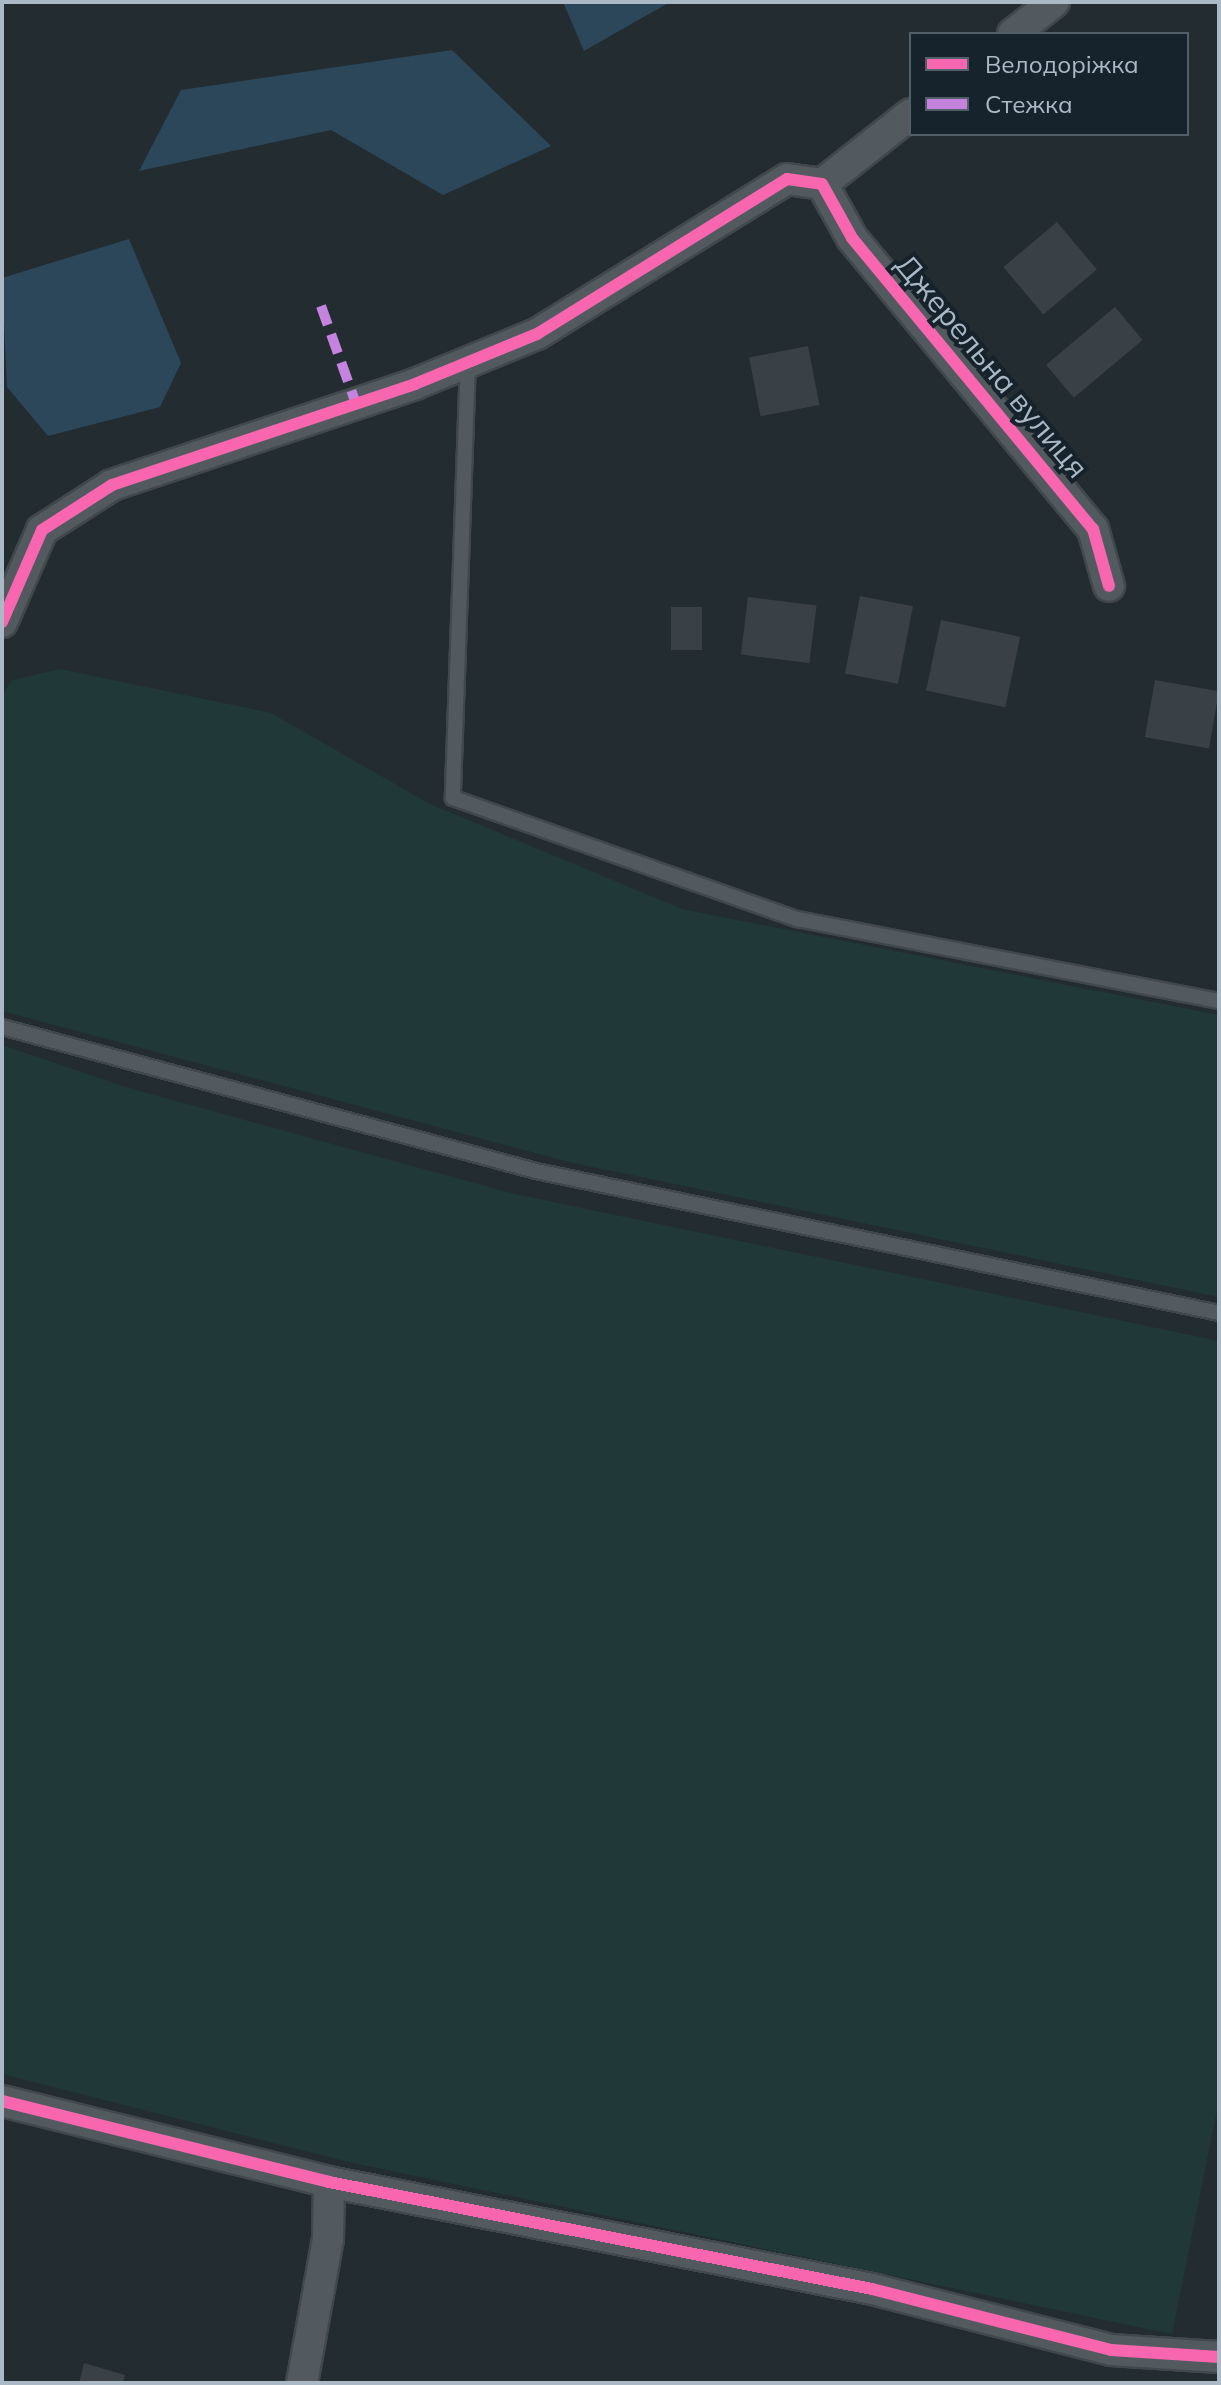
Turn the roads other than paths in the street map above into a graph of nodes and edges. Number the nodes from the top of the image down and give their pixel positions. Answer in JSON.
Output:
{"nodes":[{"id":1,"x":1054,"y":2,"type":"edge"},
{"id":2,"x":1016,"y":32,"type":"edge"},
{"id":3,"x":909,"y":116,"type":"edge"},
{"id":4,"x":822,"y":184,"type":"junction"},
{"id":5,"x":468,"y":361,"type":"junction"},
{"id":6,"x":1109,"y":586,"type":"dead end"},
{"id":7,"x":2,"y":622,"type":"edge"},
{"id":8,"x":1219,"y":1001,"type":"edge"},
{"id":9,"x":2,"y":1027,"type":"edge"},
{"id":10,"x":1219,"y":1313,"type":"edge"},
{"id":11,"x":2,"y":2101,"type":"edge"},
{"id":12,"x":329,"y":2182,"type":"junction"},
{"id":13,"x":1219,"y":2357,"type":"edge"},
{"id":14,"x":302,"y":2383,"type":"edge"}],
"edges":[{"from":1,"to":2,"type":"street"},
{"from":3,"to":4,"type":"street"},
{"from":4,"to":5,"type":"street"},
{"from":4,"to":6,"type":"street","name":"Джерельна вулиця"},
{"from":5,"to":7,"type":"street"},
{"from":5,"to":8,"type":"lane"},
{"from":9,"to":10,"type":"lane"},
{"from":11,"to":12,"type":"street"},
{"from":12,"to":13,"type":"street"},
{"from":12,"to":14,"type":"street"}]}
